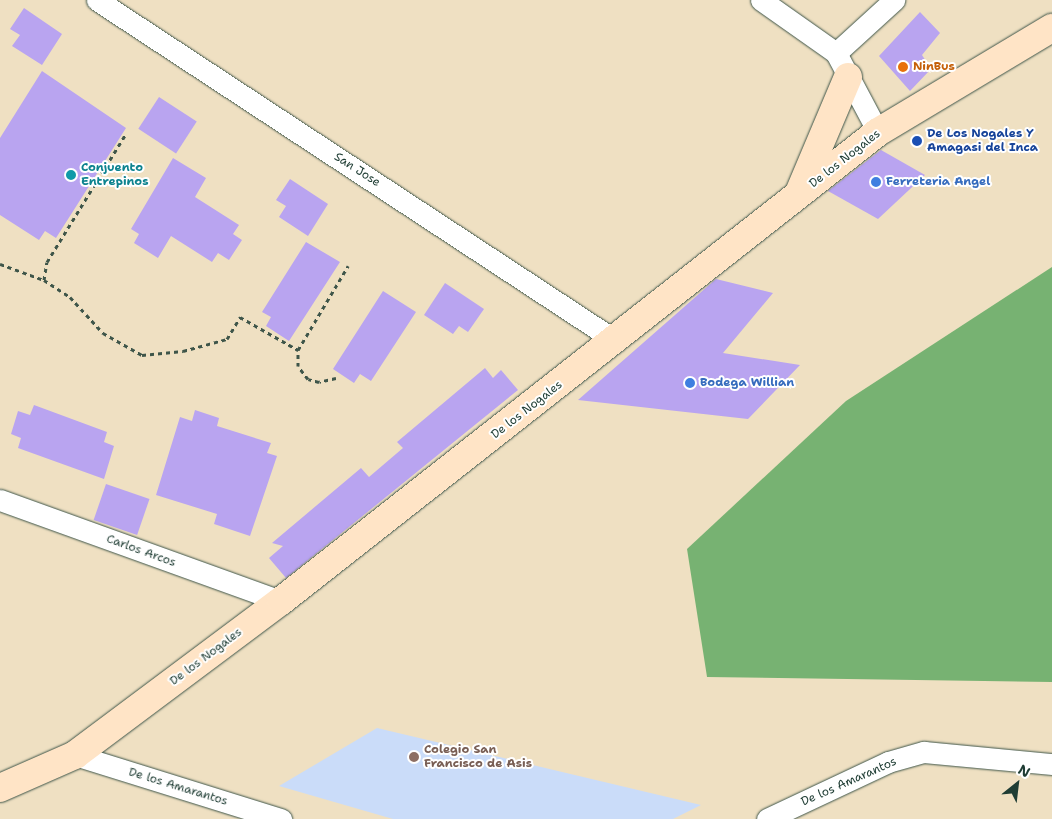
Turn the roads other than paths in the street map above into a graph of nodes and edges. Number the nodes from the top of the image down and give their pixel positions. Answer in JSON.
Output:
{"nodes":[{"id":1,"x":97,"y":0,"type":"edge"},
{"id":2,"x":761,"y":0,"type":"edge"},
{"id":3,"x":894,"y":0,"type":"edge"},
{"id":4,"x":1052,"y":28,"type":"edge"},
{"id":5,"x":842,"y":65,"type":"junction"},
{"id":6,"x":878,"y":132,"type":"junction"},
{"id":7,"x":798,"y":195,"type":"junction"},
{"id":8,"x":616,"y":341,"type":"junction"},
{"id":9,"x":0,"y":500,"type":"edge"},
{"id":10,"x":281,"y":601,"type":"junction"},
{"id":11,"x":75,"y":755,"type":"junction"},
{"id":12,"x":1052,"y":764,"type":"edge"},
{"id":13,"x":0,"y":788,"type":"edge"},
{"id":14,"x":281,"y":819,"type":"edge"},
{"id":15,"x":767,"y":819,"type":"edge"}],
"edges":[{"from":1,"to":8,"type":"street","name":"San Jose"},
{"from":2,"to":5,"type":"street"},
{"from":3,"to":5,"type":"street"},
{"from":4,"to":6,"type":"street","name":"De los Nogales"},
{"from":5,"to":6,"type":"street"},
{"from":5,"to":7,"type":"street"},
{"from":6,"to":7,"type":"street","name":"De los Nogales"},
{"from":7,"to":8,"type":"street","name":"De los Nogales"},
{"from":8,"to":10,"type":"street","name":"De los Nogales"},
{"from":9,"to":10,"type":"street","name":"Carlos Arcos"},
{"from":10,"to":11,"type":"street","name":"De los Nogales"},
{"from":11,"to":13,"type":"street","name":"De los Nogales"},
{"from":11,"to":14,"type":"street","name":"De los Amarantos"},
{"from":12,"to":15,"type":"street","name":"De los Amarantos"}]}
